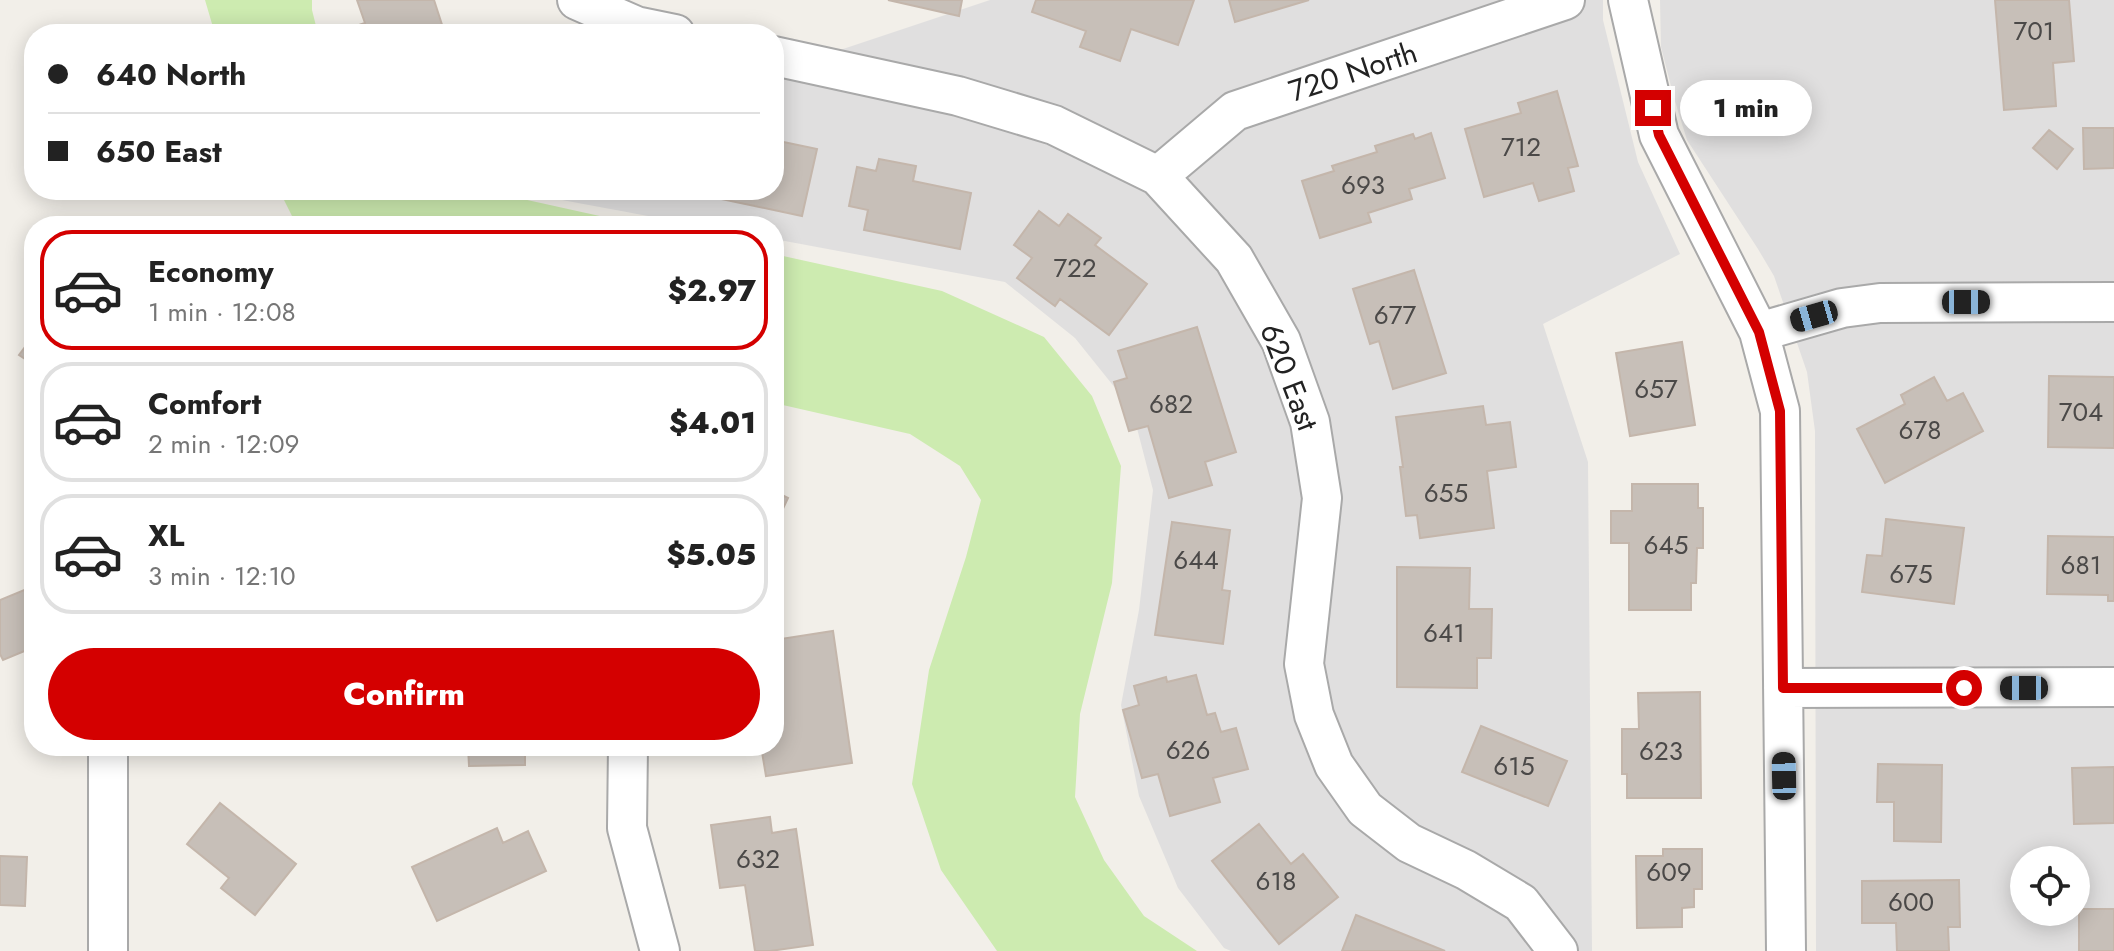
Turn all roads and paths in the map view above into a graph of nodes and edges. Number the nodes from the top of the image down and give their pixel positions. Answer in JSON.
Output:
{"nodes":[{"id":1,"x":577,"y":0,"type":"edge"},
{"id":2,"x":1565,"y":0,"type":"edge"},
{"id":3,"x":1628,"y":0,"type":"edge"},
{"id":4,"x":631,"y":24,"type":"edge"},
{"id":5,"x":784,"y":58,"type":"edge"},
{"id":6,"x":1158,"y":176,"type":"junction"},
{"id":7,"x":2114,"y":302,"type":"edge"},
{"id":8,"x":1759,"y":332,"type":"junction"},
{"id":9,"x":2114,"y":687,"type":"edge"},
{"id":10,"x":1783,"y":688,"type":"junction"},
{"id":11,"x":108,"y":756,"type":"edge"},
{"id":12,"x":628,"y":756,"type":"edge"},
{"id":13,"x":108,"y":951,"type":"edge"},
{"id":14,"x":660,"y":951,"type":"edge"},
{"id":15,"x":1558,"y":951,"type":"edge"},
{"id":16,"x":1786,"y":951,"type":"edge"}],
"edges":[{"from":1,"to":4,"type":"street"},
{"from":2,"to":6,"type":"street","name":"720 North"},
{"from":3,"to":8,"type":"street"},
{"from":5,"to":6,"type":"street","name":"620 East"},
{"from":6,"to":15,"type":"street","name":"620 East"},
{"from":7,"to":8,"type":"street"},
{"from":8,"to":10,"type":"street"},
{"from":9,"to":10,"type":"street"},
{"from":10,"to":16,"type":"street"},
{"from":11,"to":13,"type":"street"},
{"from":12,"to":14,"type":"street"}]}
